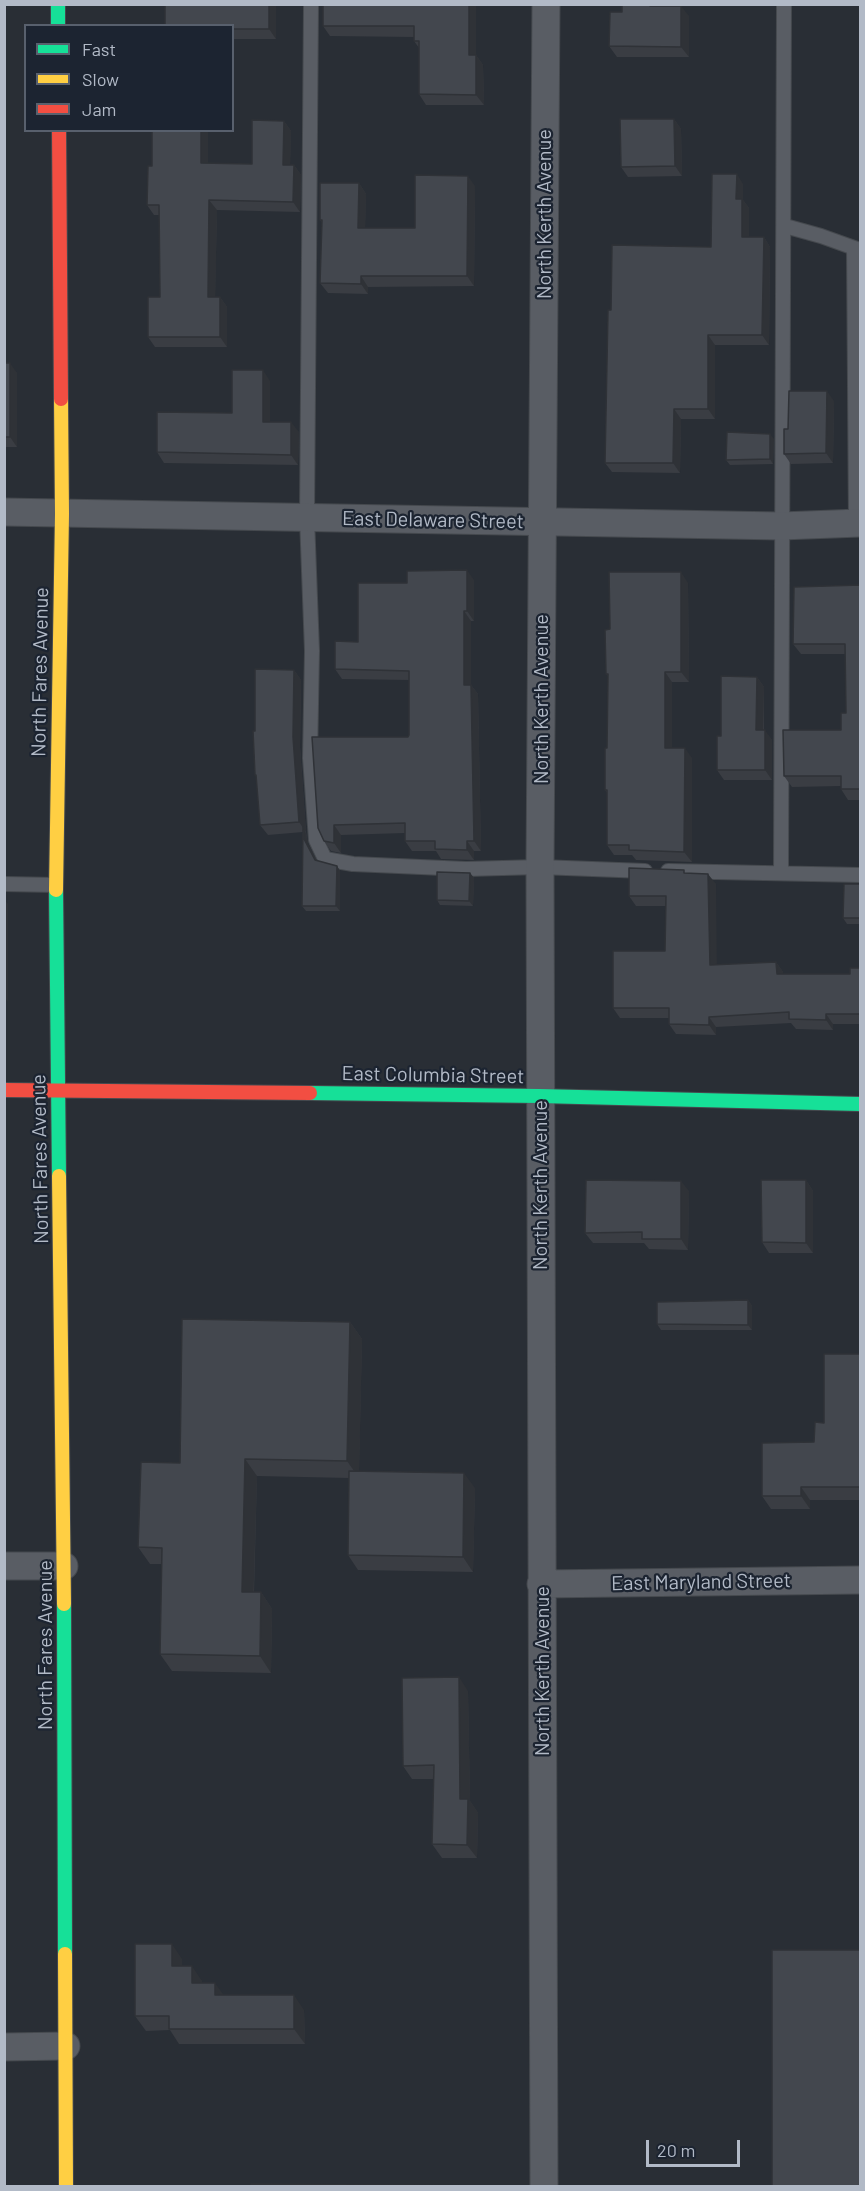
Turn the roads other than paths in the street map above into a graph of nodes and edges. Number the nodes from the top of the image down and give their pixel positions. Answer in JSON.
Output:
{"nodes":[{"id":1,"x":58,"y":4,"type":"edge"},
{"id":2,"x":311,"y":4,"type":"edge"},
{"id":3,"x":546,"y":4,"type":"edge"},
{"id":4,"x":784,"y":4,"type":"edge"},
{"id":5,"x":58,"y":24,"type":"edge"},
{"id":6,"x":59,"y":132,"type":"edge"},
{"id":7,"x":785,"y":226,"type":"junction"},
{"id":8,"x":857,"y":249,"type":"edge"},
{"id":9,"x":4,"y":512,"type":"edge"},
{"id":10,"x":62,"y":514,"type":"junction"},
{"id":11,"x":307,"y":518,"type":"junction"},
{"id":12,"x":542,"y":522,"type":"junction"},
{"id":13,"x":858,"y":523,"type":"edge"},
{"id":14,"x":781,"y":526,"type":"junction"},
{"id":15,"x":540,"y":867,"type":"junction"},
{"id":16,"x":781,"y":873,"type":"junction"},
{"id":17,"x":861,"y":875,"type":"edge"},
{"id":18,"x":4,"y":884,"type":"edge"},
{"id":19,"x":56,"y":885,"type":"junction"},
{"id":20,"x":4,"y":1090,"type":"edge"},
{"id":21,"x":58,"y":1091,"type":"junction"},
{"id":22,"x":539,"y":1096,"type":"junction"},
{"id":23,"x":861,"y":1104,"type":"edge"},
{"id":24,"x":4,"y":1566,"type":"edge"},
{"id":25,"x":64,"y":1566,"type":"junction"},
{"id":26,"x":861,"y":1580,"type":"edge"},
{"id":27,"x":541,"y":1584,"type":"junction"},
{"id":28,"x":66,"y":2046,"type":"junction"},
{"id":29,"x":4,"y":2047,"type":"edge"},
{"id":30,"x":66,"y":2187,"type":"edge"},
{"id":31,"x":544,"y":2187,"type":"edge"}],
"edges":[{"from":1,"to":5,"type":"street"},
{"from":2,"to":11,"type":"lane"},
{"from":3,"to":12,"type":"street","name":"North Kerth Avenue"},
{"from":4,"to":7,"type":"lane"},
{"from":6,"to":10,"type":"street","name":"North Fares Avenue"},
{"from":7,"to":8,"type":"lane"},
{"from":7,"to":14,"type":"lane"},
{"from":8,"to":13,"type":"lane"},
{"from":9,"to":10,"type":"street","name":"East Delaware Street"},
{"from":10,"to":11,"type":"street","name":"East Delaware Street"},
{"from":10,"to":19,"type":"street","name":"North Fares Avenue"},
{"from":11,"to":12,"type":"street","name":"East Delaware Street"},
{"from":11,"to":15,"type":"lane"},
{"from":12,"to":14,"type":"street","name":"East Delaware Street"},
{"from":12,"to":15,"type":"street","name":"North Kerth Avenue"},
{"from":13,"to":14,"type":"street","name":"East Delaware Street"},
{"from":14,"to":16,"type":"lane"},
{"from":15,"to":16,"type":"lane"},
{"from":15,"to":22,"type":"street","name":"North Kerth Avenue"},
{"from":16,"to":17,"type":"lane"},
{"from":18,"to":19,"type":"lane"},
{"from":19,"to":21,"type":"street","name":"North Fares Avenue"},
{"from":20,"to":21,"type":"street","name":"East Columbia Street"},
{"from":21,"to":22,"type":"street","name":"East Columbia Street"},
{"from":21,"to":25,"type":"street","name":"North Fares Avenue"},
{"from":22,"to":23,"type":"street","name":"East Columbia Street"},
{"from":22,"to":27,"type":"street","name":"North Kerth Avenue"},
{"from":24,"to":25,"type":"street"},
{"from":25,"to":28,"type":"street","name":"North Fares Avenue"},
{"from":26,"to":27,"type":"street","name":"East Maryland Street"},
{"from":27,"to":31,"type":"street","name":"North Kerth Avenue"},
{"from":28,"to":29,"type":"street"},
{"from":28,"to":30,"type":"street","name":"North Fares Avenue"}]}
